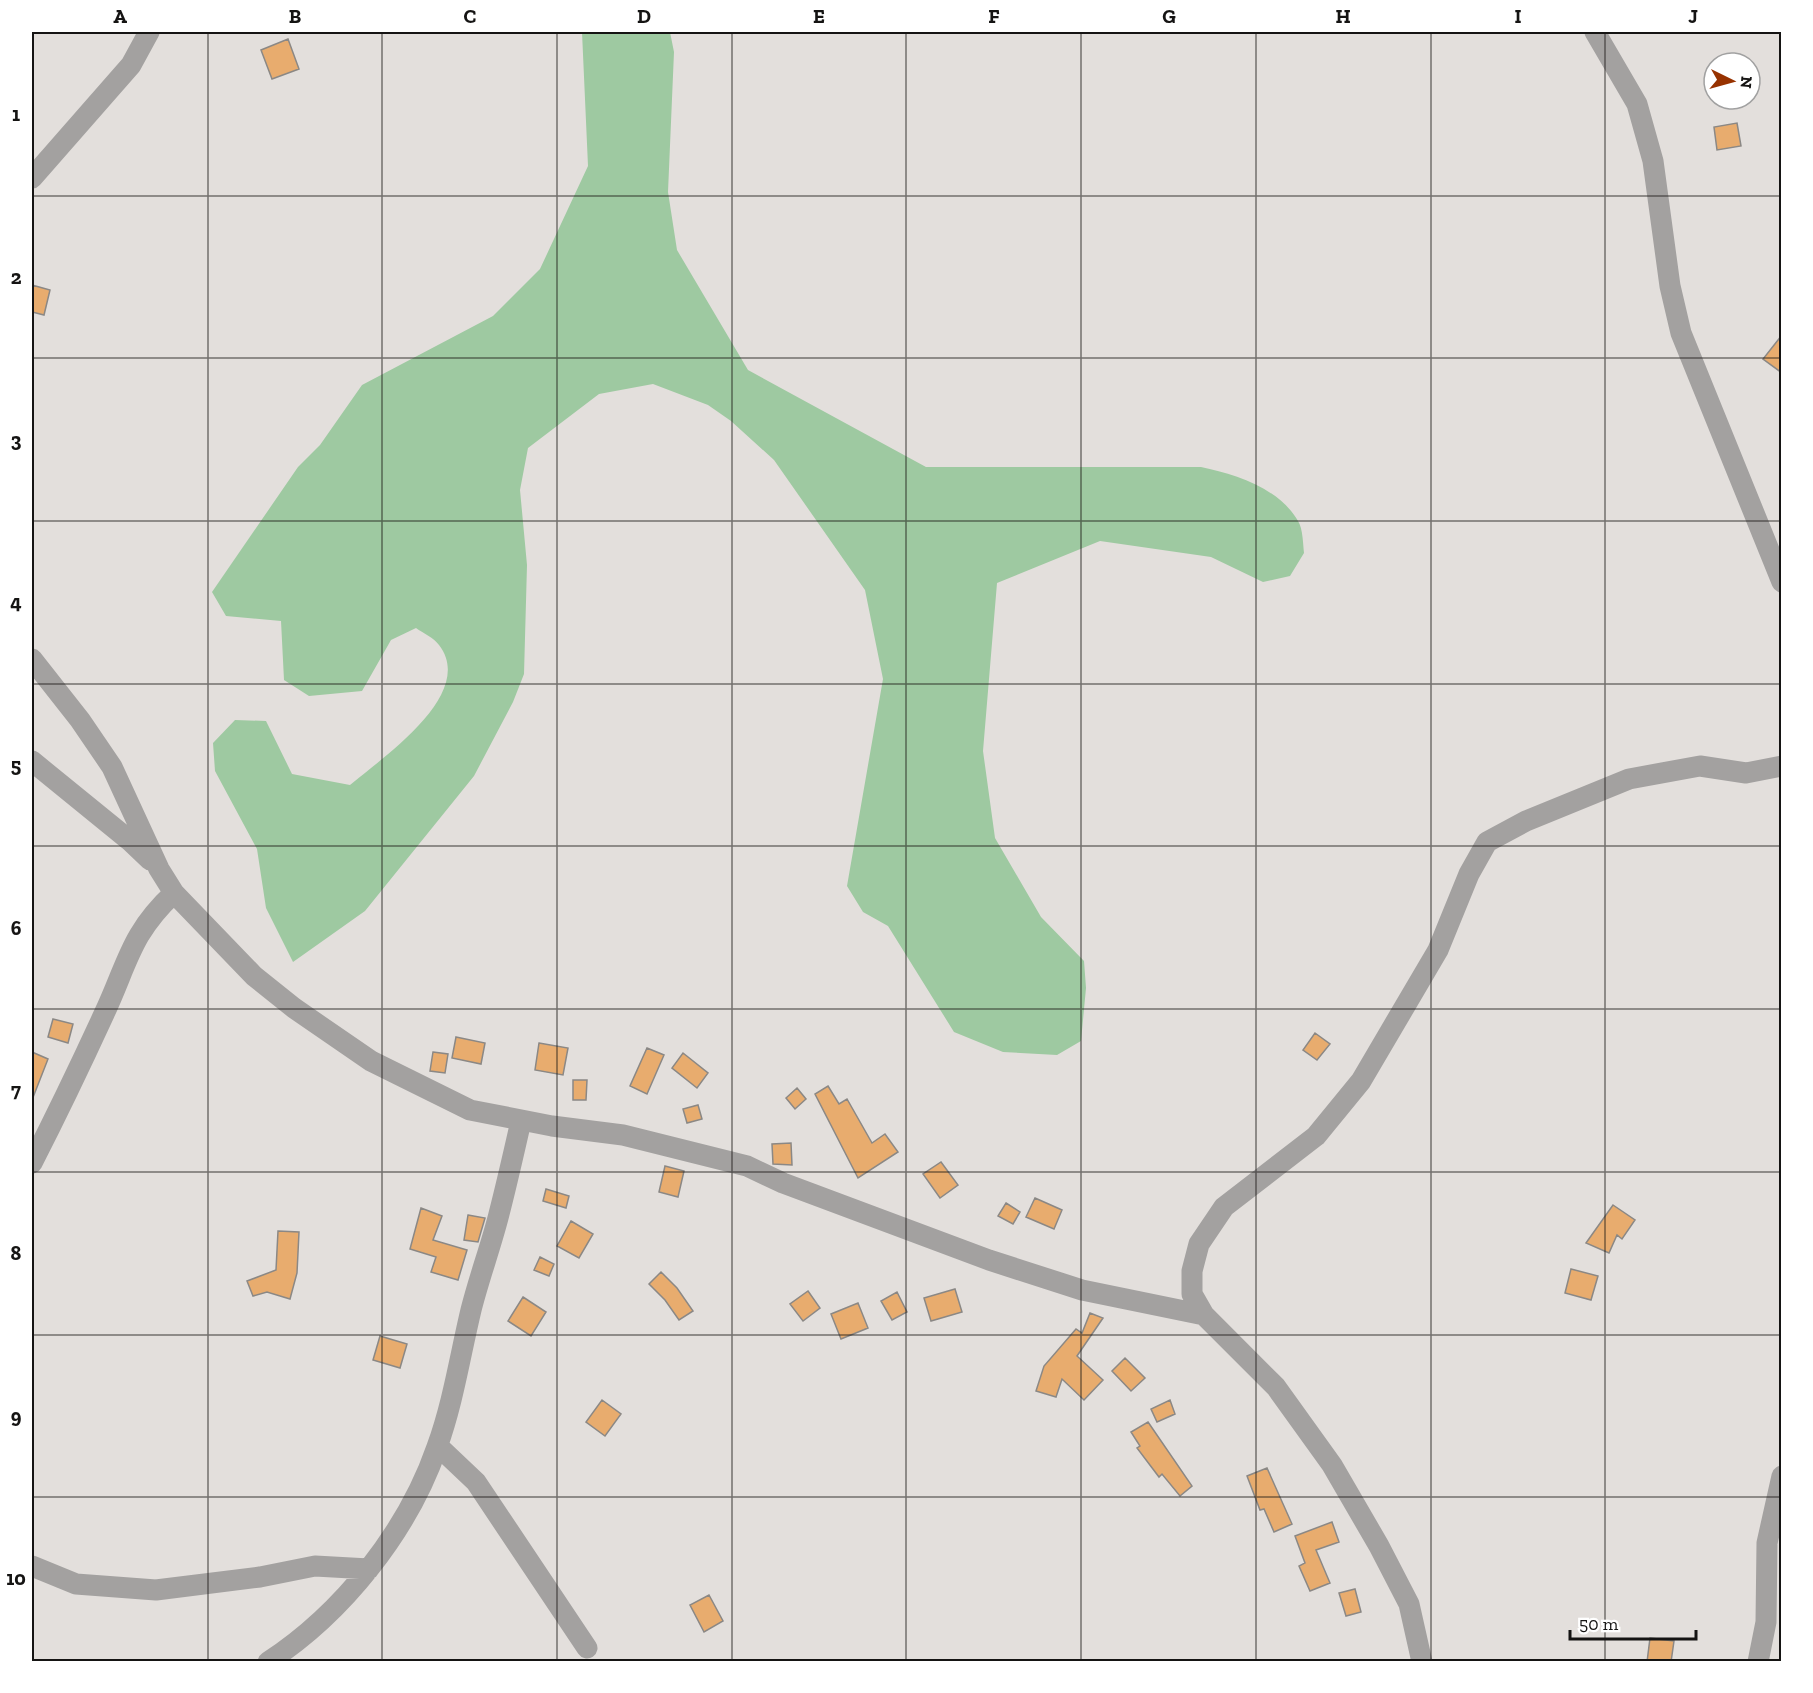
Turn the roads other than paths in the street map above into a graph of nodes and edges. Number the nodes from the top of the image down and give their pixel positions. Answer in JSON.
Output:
{"nodes":[{"id":1,"x":149,"y":32,"type":"edge"},
{"id":2,"x":1595,"y":32,"type":"edge"},
{"id":3,"x":32,"y":178,"type":"edge"},
{"id":4,"x":1782,"y":582,"type":"edge"},
{"id":5,"x":32,"y":659,"type":"edge"},
{"id":6,"x":32,"y":761,"type":"edge"},
{"id":7,"x":1782,"y":766,"type":"edge"},
{"id":8,"x":159,"y":869,"type":"junction"},
{"id":9,"x":174,"y":893,"type":"junction"},
{"id":10,"x":521,"y":1120,"type":"junction"},
{"id":11,"x":32,"y":1163,"type":"edge"},
{"id":12,"x":1204,"y":1315,"type":"junction"},
{"id":13,"x":438,"y":1446,"type":"junction"},
{"id":14,"x":1782,"y":1476,"type":"edge"},
{"id":15,"x":32,"y":1566,"type":"edge"},
{"id":16,"x":369,"y":1569,"type":"junction"},
{"id":17,"x":587,"y":1648,"type":"dead end"},
{"id":18,"x":268,"y":1662,"type":"edge"},
{"id":19,"x":1422,"y":1662,"type":"edge"},
{"id":20,"x":1758,"y":1662,"type":"edge"}],
"edges":[{"from":1,"to":3,"type":"street"},
{"from":2,"to":4,"type":"street"},
{"from":5,"to":8,"type":"street"},
{"from":6,"to":8,"type":"street"},
{"from":7,"to":12,"type":"street"},
{"from":8,"to":9,"type":"street"},
{"from":9,"to":10,"type":"street"},
{"from":9,"to":11,"type":"street"},
{"from":10,"to":12,"type":"street"},
{"from":10,"to":13,"type":"street"},
{"from":12,"to":19,"type":"street"},
{"from":13,"to":16,"type":"street"},
{"from":13,"to":17,"type":"street"},
{"from":14,"to":20,"type":"street"},
{"from":15,"to":16,"type":"street"},
{"from":16,"to":18,"type":"street"}]}
